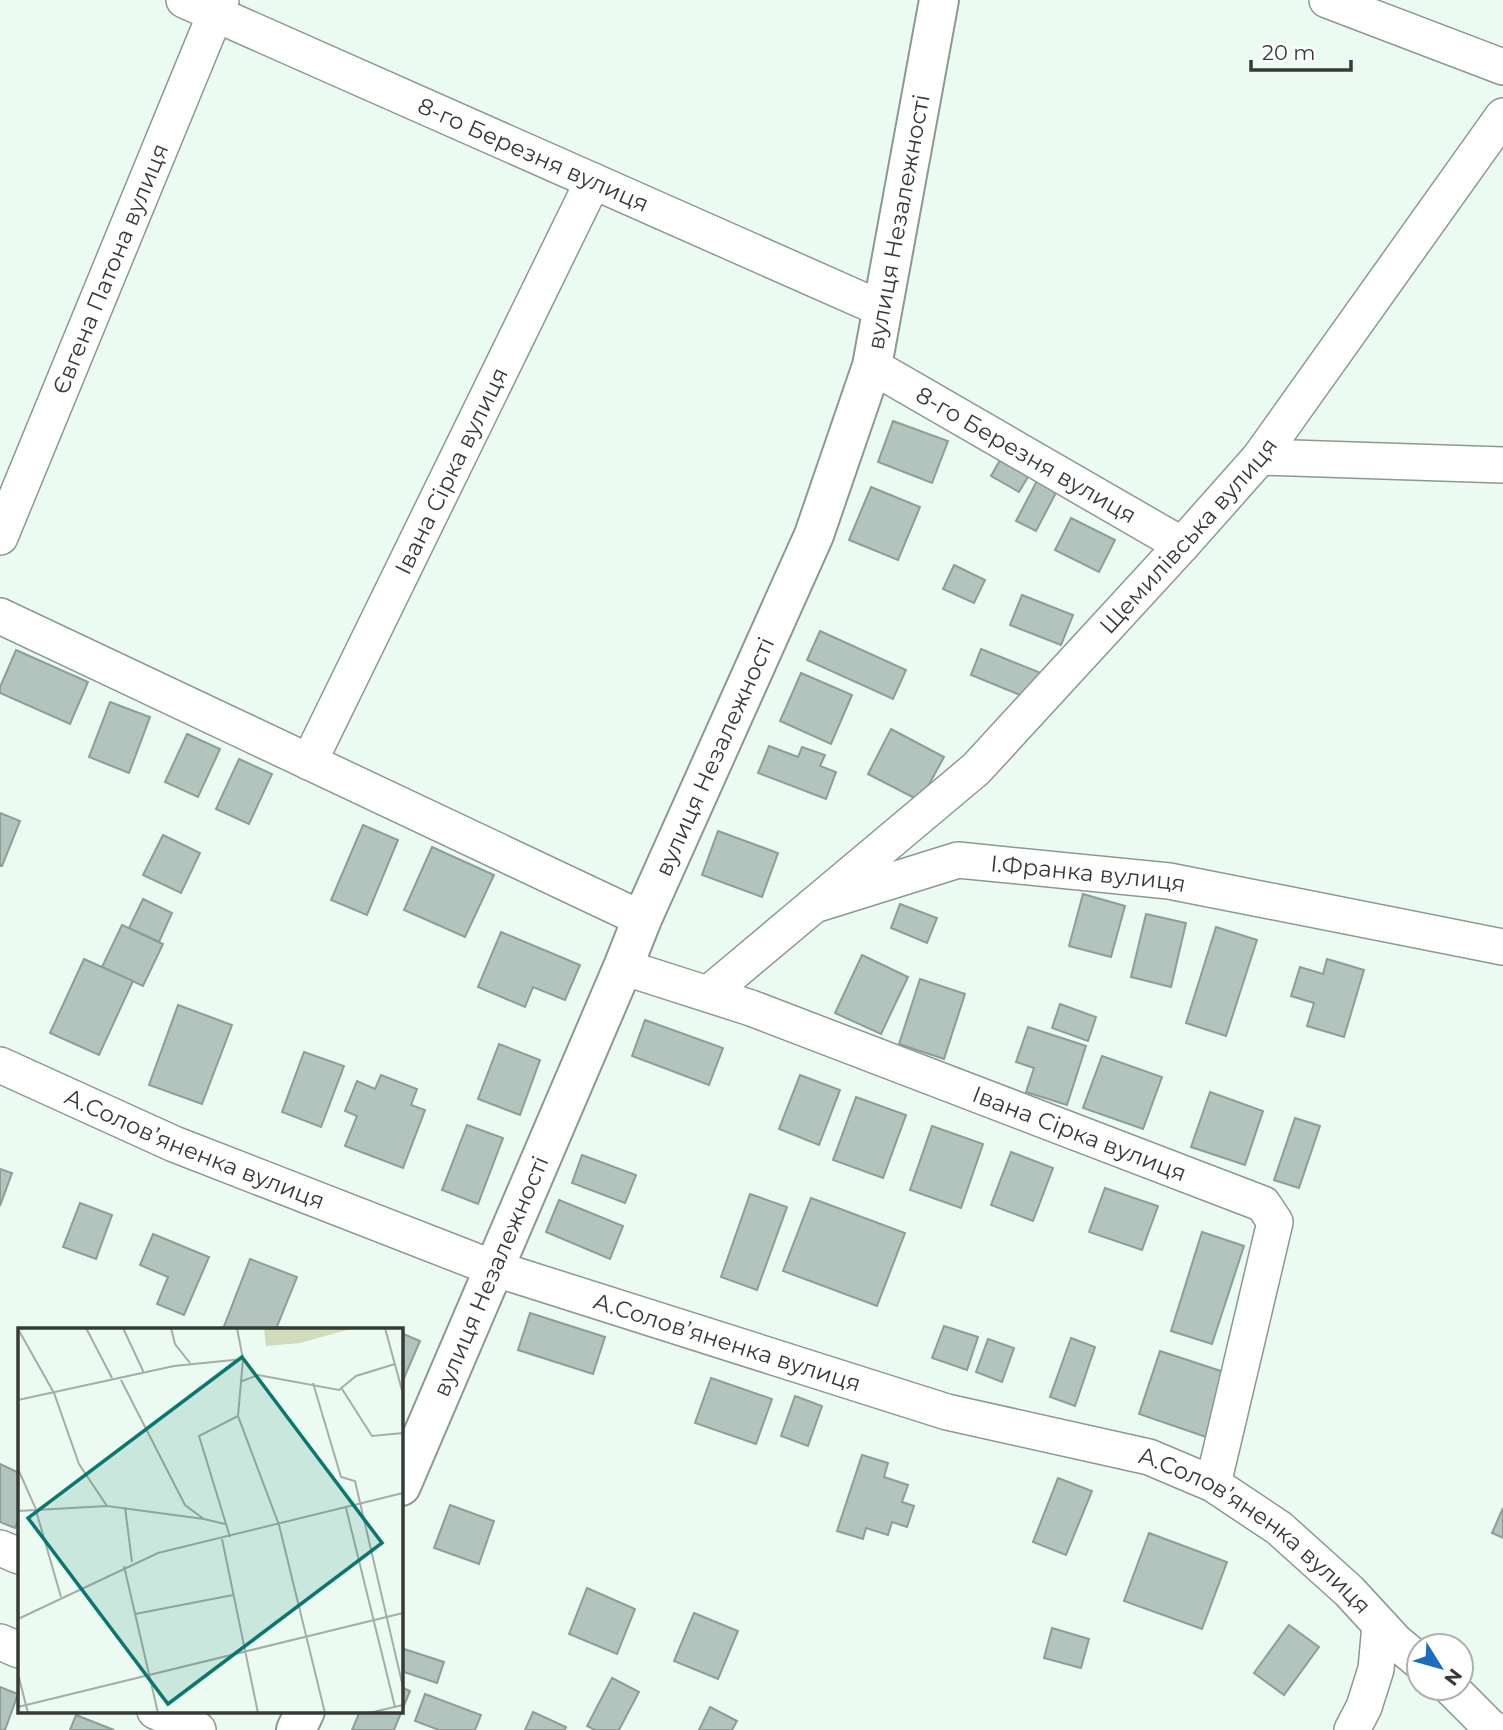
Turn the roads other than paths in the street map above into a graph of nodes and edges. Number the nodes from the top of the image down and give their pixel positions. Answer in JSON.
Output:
{"nodes":[{"id":1,"x":939,"y":0,"type":"edge"},
{"id":2,"x":1327,"y":0,"type":"edge"},
{"id":3,"x":206,"y":5,"type":"edge"},
{"id":4,"x":1503,"y":67,"type":"edge"},
{"id":5,"x":1503,"y":116,"type":"edge"},
{"id":6,"x":593,"y":181,"type":"junction"},
{"id":7,"x":882,"y":309,"type":"junction"},
{"id":8,"x":872,"y":366,"type":"junction"},
{"id":9,"x":1259,"y":457,"type":"junction"},
{"id":10,"x":1503,"y":465,"type":"edge"},
{"id":11,"x":0,"y":537,"type":"edge"},
{"id":12,"x":1182,"y":545,"type":"junction"},
{"id":13,"x":0,"y":615,"type":"edge"},
{"id":14,"x":309,"y":762,"type":"junction"},
{"id":15,"x":814,"y":905,"type":"junction"},
{"id":16,"x":642,"y":919,"type":"junction"},
{"id":17,"x":1503,"y":947,"type":"edge"},
{"id":18,"x":623,"y":967,"type":"junction"},
{"id":19,"x":708,"y":995,"type":"junction"},
{"id":20,"x":0,"y":1065,"type":"edge"},
{"id":21,"x":493,"y":1268,"type":"junction"},
{"id":22,"x":402,"y":1484,"type":"edge"},
{"id":23,"x":1213,"y":1484,"type":"junction"},
{"id":24,"x":0,"y":1548,"type":"edge"},
{"id":25,"x":18,"y":1556,"type":"edge"},
{"id":26,"x":1380,"y":1625,"type":"junction"},
{"id":27,"x":0,"y":1642,"type":"edge"},
{"id":28,"x":1405,"y":1649,"type":"edge"},
{"id":29,"x":18,"y":1650,"type":"edge"},
{"id":30,"x":1470,"y":1702,"type":"edge"},
{"id":31,"x":157,"y":1712,"type":"edge"},
{"id":32,"x":305,"y":1712,"type":"edge"},
{"id":33,"x":1496,"y":1721,"type":"edge"},
{"id":34,"x":198,"y":1730,"type":"edge"},
{"id":35,"x":296,"y":1730,"type":"edge"},
{"id":36,"x":1352,"y":1730,"type":"edge"}],
"edges":[{"from":1,"to":7,"type":"street","name":"вулиця Незалежності"},
{"from":2,"to":4,"type":"street"},
{"from":3,"to":6,"type":"street","name":"8-го Березня вулиця"},
{"from":3,"to":11,"type":"street","name":"Євгена Патона вулиця"},
{"from":5,"to":9,"type":"street","name":"Щемилівська вулиця"},
{"from":6,"to":7,"type":"street","name":"8-го Березня вулиця"},
{"from":6,"to":14,"type":"street","name":"Івана Сірка вулиця"},
{"from":7,"to":8,"type":"street","name":"вулиця Незалежності"},
{"from":8,"to":12,"type":"street","name":"8-го Березня вулиця"},
{"from":8,"to":16,"type":"street","name":"вулиця Незалежності"},
{"from":9,"to":10,"type":"street"},
{"from":9,"to":12,"type":"street","name":"Щемилівська вулиця"},
{"from":12,"to":15,"type":"street","name":"Щемилівська вулиця"},
{"from":13,"to":14,"type":"street"},
{"from":14,"to":16,"type":"street"},
{"from":15,"to":17,"type":"street","name":"І.Франка вулиця"},
{"from":15,"to":19,"type":"street","name":"І.Франка вулиця"},
{"from":16,"to":18,"type":"street","name":"вулиця Незалежності"},
{"from":18,"to":19,"type":"street","name":"Івана Сірка вулиця"},
{"from":18,"to":21,"type":"street","name":"вулиця Незалежності"},
{"from":19,"to":23,"type":"street","name":"Івана Сірка вулиця"},
{"from":20,"to":21,"type":"street","name":"А.Солов’яненка вулиця"},
{"from":21,"to":22,"type":"street","name":"вулиця Незалежності"},
{"from":21,"to":23,"type":"street","name":"А.Солов’яненка вулиця"},
{"from":23,"to":26,"type":"street","name":"А.Солов’яненка вулиця"},
{"from":24,"to":25,"type":"street"},
{"from":26,"to":28,"type":"street","name":"А.Солов’яненка вулиця"},
{"from":26,"to":36,"type":"street"},
{"from":27,"to":29,"type":"street"},
{"from":30,"to":33,"type":"street"},
{"from":31,"to":34,"type":"street"},
{"from":32,"to":35,"type":"street"}]}
